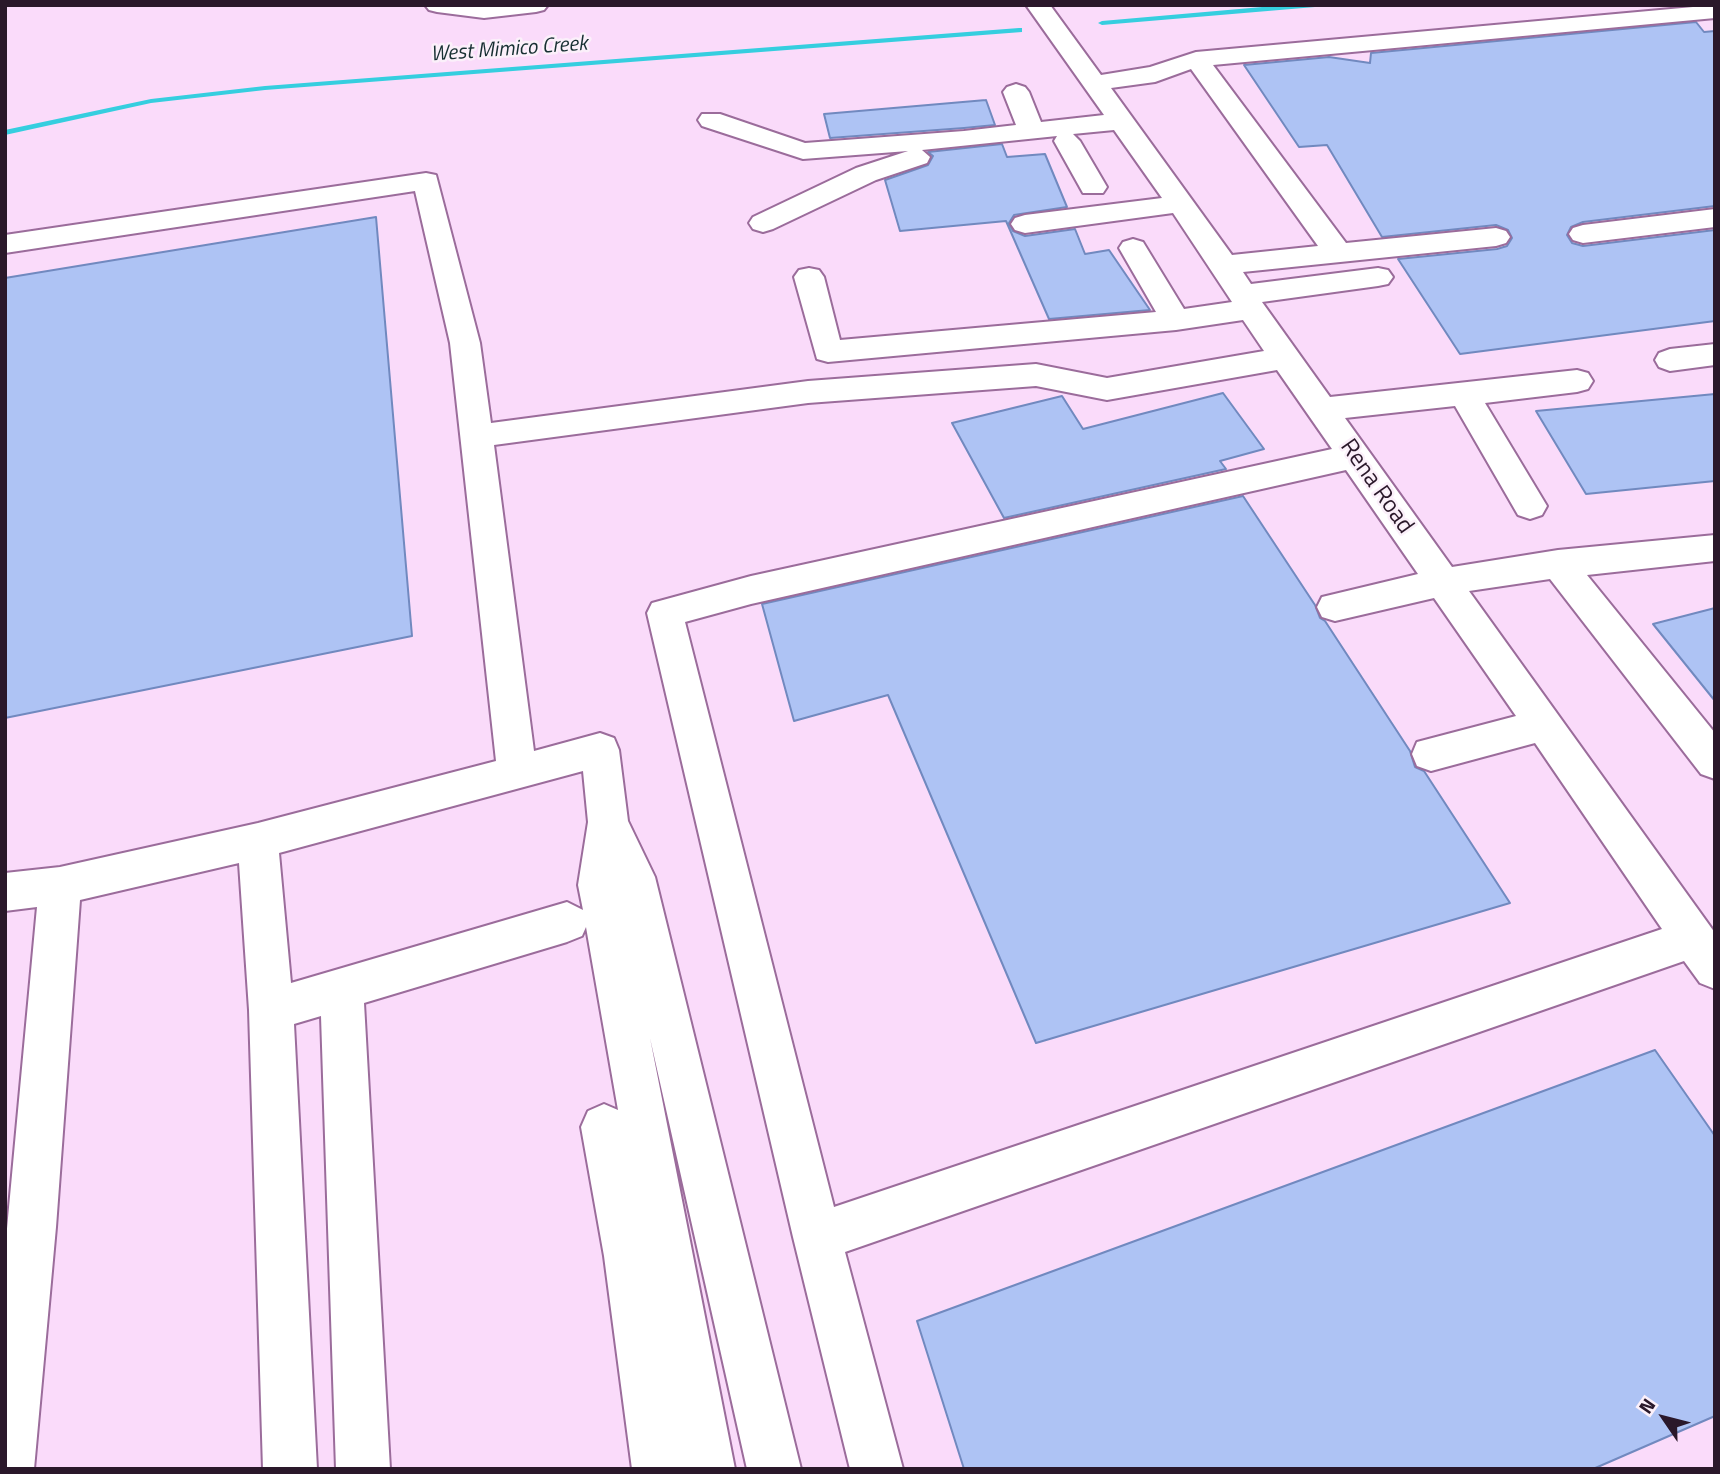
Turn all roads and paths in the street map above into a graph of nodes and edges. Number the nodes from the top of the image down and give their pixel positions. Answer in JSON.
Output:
{"nodes":[{"id":1,"x":437,"y":5,"type":"edge"},
{"id":2,"x":536,"y":5,"type":"edge"},
{"id":3,"x":1038,"y":5,"type":"edge"},
{"id":4,"x":1715,"y":10,"type":"edge"},
{"id":5,"x":1196,"y":59,"type":"junction"},
{"id":6,"x":1095,"y":83,"type":"junction"},
{"id":7,"x":1016,"y":92,"type":"dead end"},
{"id":8,"x":711,"y":120,"type":"dead end"},
{"id":9,"x":1126,"y":127,"type":"junction"},
{"id":10,"x":1031,"y":131,"type":"junction"},
{"id":11,"x":1067,"y":141,"type":"junction"},
{"id":12,"x":1093,"y":187,"type":"dead end"},
{"id":13,"x":1179,"y":204,"type":"junction"},
{"id":14,"x":1715,"y":218,"type":"edge"},
{"id":15,"x":762,"y":223,"type":"dead end"},
{"id":16,"x":1025,"y":224,"type":"dead end"},
{"id":17,"x":1583,"y":234,"type":"dead end"},
{"id":18,"x":1496,"y":237,"type":"dead end"},
{"id":19,"x":5,"y":244,"type":"edge"},
{"id":20,"x":1133,"y":247,"type":"dead end"},
{"id":21,"x":1338,"y":253,"type":"junction"},
{"id":22,"x":1224,"y":265,"type":"junction"},
{"id":23,"x":809,"y":277,"type":"dead end"},
{"id":24,"x":1378,"y":277,"type":"dead end"},
{"id":25,"x":1247,"y":302,"type":"junction"},
{"id":26,"x":1176,"y":320,"type":"junction"},
{"id":27,"x":1715,"y":355,"type":"edge"},
{"id":28,"x":1285,"y":358,"type":"junction"},
{"id":29,"x":1670,"y":360,"type":"dead end"},
{"id":30,"x":1577,"y":381,"type":"dead end"},
{"id":31,"x":1464,"y":394,"type":"junction"},
{"id":32,"x":1321,"y":409,"type":"junction"},
{"id":33,"x":477,"y":436,"type":"junction"},
{"id":34,"x":1354,"y":456,"type":"junction"},
{"id":35,"x":1530,"y":506,"type":"dead end"},
{"id":36,"x":1715,"y":548,"type":"edge"},
{"id":37,"x":1558,"y":564,"type":"junction"},
{"id":38,"x":1443,"y":582,"type":"junction"},
{"id":39,"x":1335,"y":607,"type":"dead end"},
{"id":40,"x":1543,"y":725,"type":"junction"},
{"id":41,"x":1431,"y":754,"type":"dead end"},
{"id":42,"x":1715,"y":762,"type":"edge"},
{"id":43,"x":517,"y":772,"type":"junction"},
{"id":44,"x":608,"y":822,"type":"junction"},
{"id":45,"x":258,"y":841,"type":"junction"},
{"id":46,"x":60,"y":886,"type":"junction"},
{"id":47,"x":5,"y":892,"type":"edge"},
{"id":48,"x":567,"y":922,"type":"dead end"},
{"id":49,"x":1704,"y":953,"type":"edge"},
{"id":50,"x":342,"y":990,"type":"junction"},
{"id":51,"x":271,"y":1010,"type":"junction"},
{"id":52,"x":604,"y":1127,"type":"dead end"},
{"id":53,"x":817,"y":1237,"type":"junction"},
{"id":54,"x":7,"y":1469,"type":"edge"},
{"id":55,"x":290,"y":1469,"type":"edge"},
{"id":56,"x":363,"y":1469,"type":"edge"},
{"id":57,"x":659,"y":1469,"type":"edge"},
{"id":58,"x":708,"y":1469,"type":"edge"},
{"id":59,"x":774,"y":1469,"type":"edge"},
{"id":60,"x":877,"y":1469,"type":"edge"}],
"edges":[{"from":1,"to":2,"type":"street"},
{"from":3,"to":6,"type":"street","name":"Rena Road"},
{"from":4,"to":5,"type":"street"},
{"from":5,"to":6,"type":"street"},
{"from":5,"to":21,"type":"street"},
{"from":6,"to":9,"type":"street","name":"Rena Road"},
{"from":7,"to":10,"type":"street"},
{"from":8,"to":10,"type":"street"},
{"from":9,"to":10,"type":"street"},
{"from":9,"to":11,"type":"street"},
{"from":9,"to":13,"type":"street","name":"Rena Road"},
{"from":11,"to":12,"type":"street"},
{"from":11,"to":15,"type":"street"},
{"from":13,"to":16,"type":"street"},
{"from":13,"to":22,"type":"street","name":"Rena Road"},
{"from":14,"to":17,"type":"street"},
{"from":18,"to":21,"type":"street"},
{"from":19,"to":33,"type":"street"},
{"from":20,"to":26,"type":"street"},
{"from":21,"to":22,"type":"street"},
{"from":22,"to":25,"type":"street","name":"Rena Road"},
{"from":23,"to":26,"type":"street"},
{"from":24,"to":25,"type":"street"},
{"from":25,"to":26,"type":"street"},
{"from":25,"to":28,"type":"street","name":"Rena Road"},
{"from":27,"to":29,"type":"street"},
{"from":28,"to":32,"type":"street","name":"Rena Road"},
{"from":28,"to":33,"type":"street"},
{"from":30,"to":31,"type":"street"},
{"from":31,"to":32,"type":"street"},
{"from":31,"to":35,"type":"street"},
{"from":32,"to":34,"type":"street","name":"Rena Road"},
{"from":33,"to":43,"type":"street"},
{"from":34,"to":38,"type":"street","name":"Rena Road"},
{"from":34,"to":53,"type":"street"},
{"from":36,"to":37,"type":"street"},
{"from":37,"to":38,"type":"street"},
{"from":37,"to":42,"type":"street"},
{"from":38,"to":39,"type":"street"},
{"from":38,"to":40,"type":"street","name":"Rena Road"},
{"from":40,"to":41,"type":"street"},
{"from":40,"to":49,"type":"street","name":"Rena Road"},
{"from":43,"to":44,"type":"street"},
{"from":43,"to":45,"type":"street"},
{"from":44,"to":58,"type":"street"},
{"from":44,"to":59,"type":"street"},
{"from":45,"to":46,"type":"street"},
{"from":45,"to":51,"type":"street"},
{"from":46,"to":47,"type":"street"},
{"from":46,"to":54,"type":"street"},
{"from":48,"to":50,"type":"street"},
{"from":49,"to":53,"type":"street"},
{"from":50,"to":51,"type":"street"},
{"from":50,"to":56,"type":"street"},
{"from":51,"to":55,"type":"street"},
{"from":52,"to":57,"type":"street"},
{"from":53,"to":60,"type":"street"}]}
